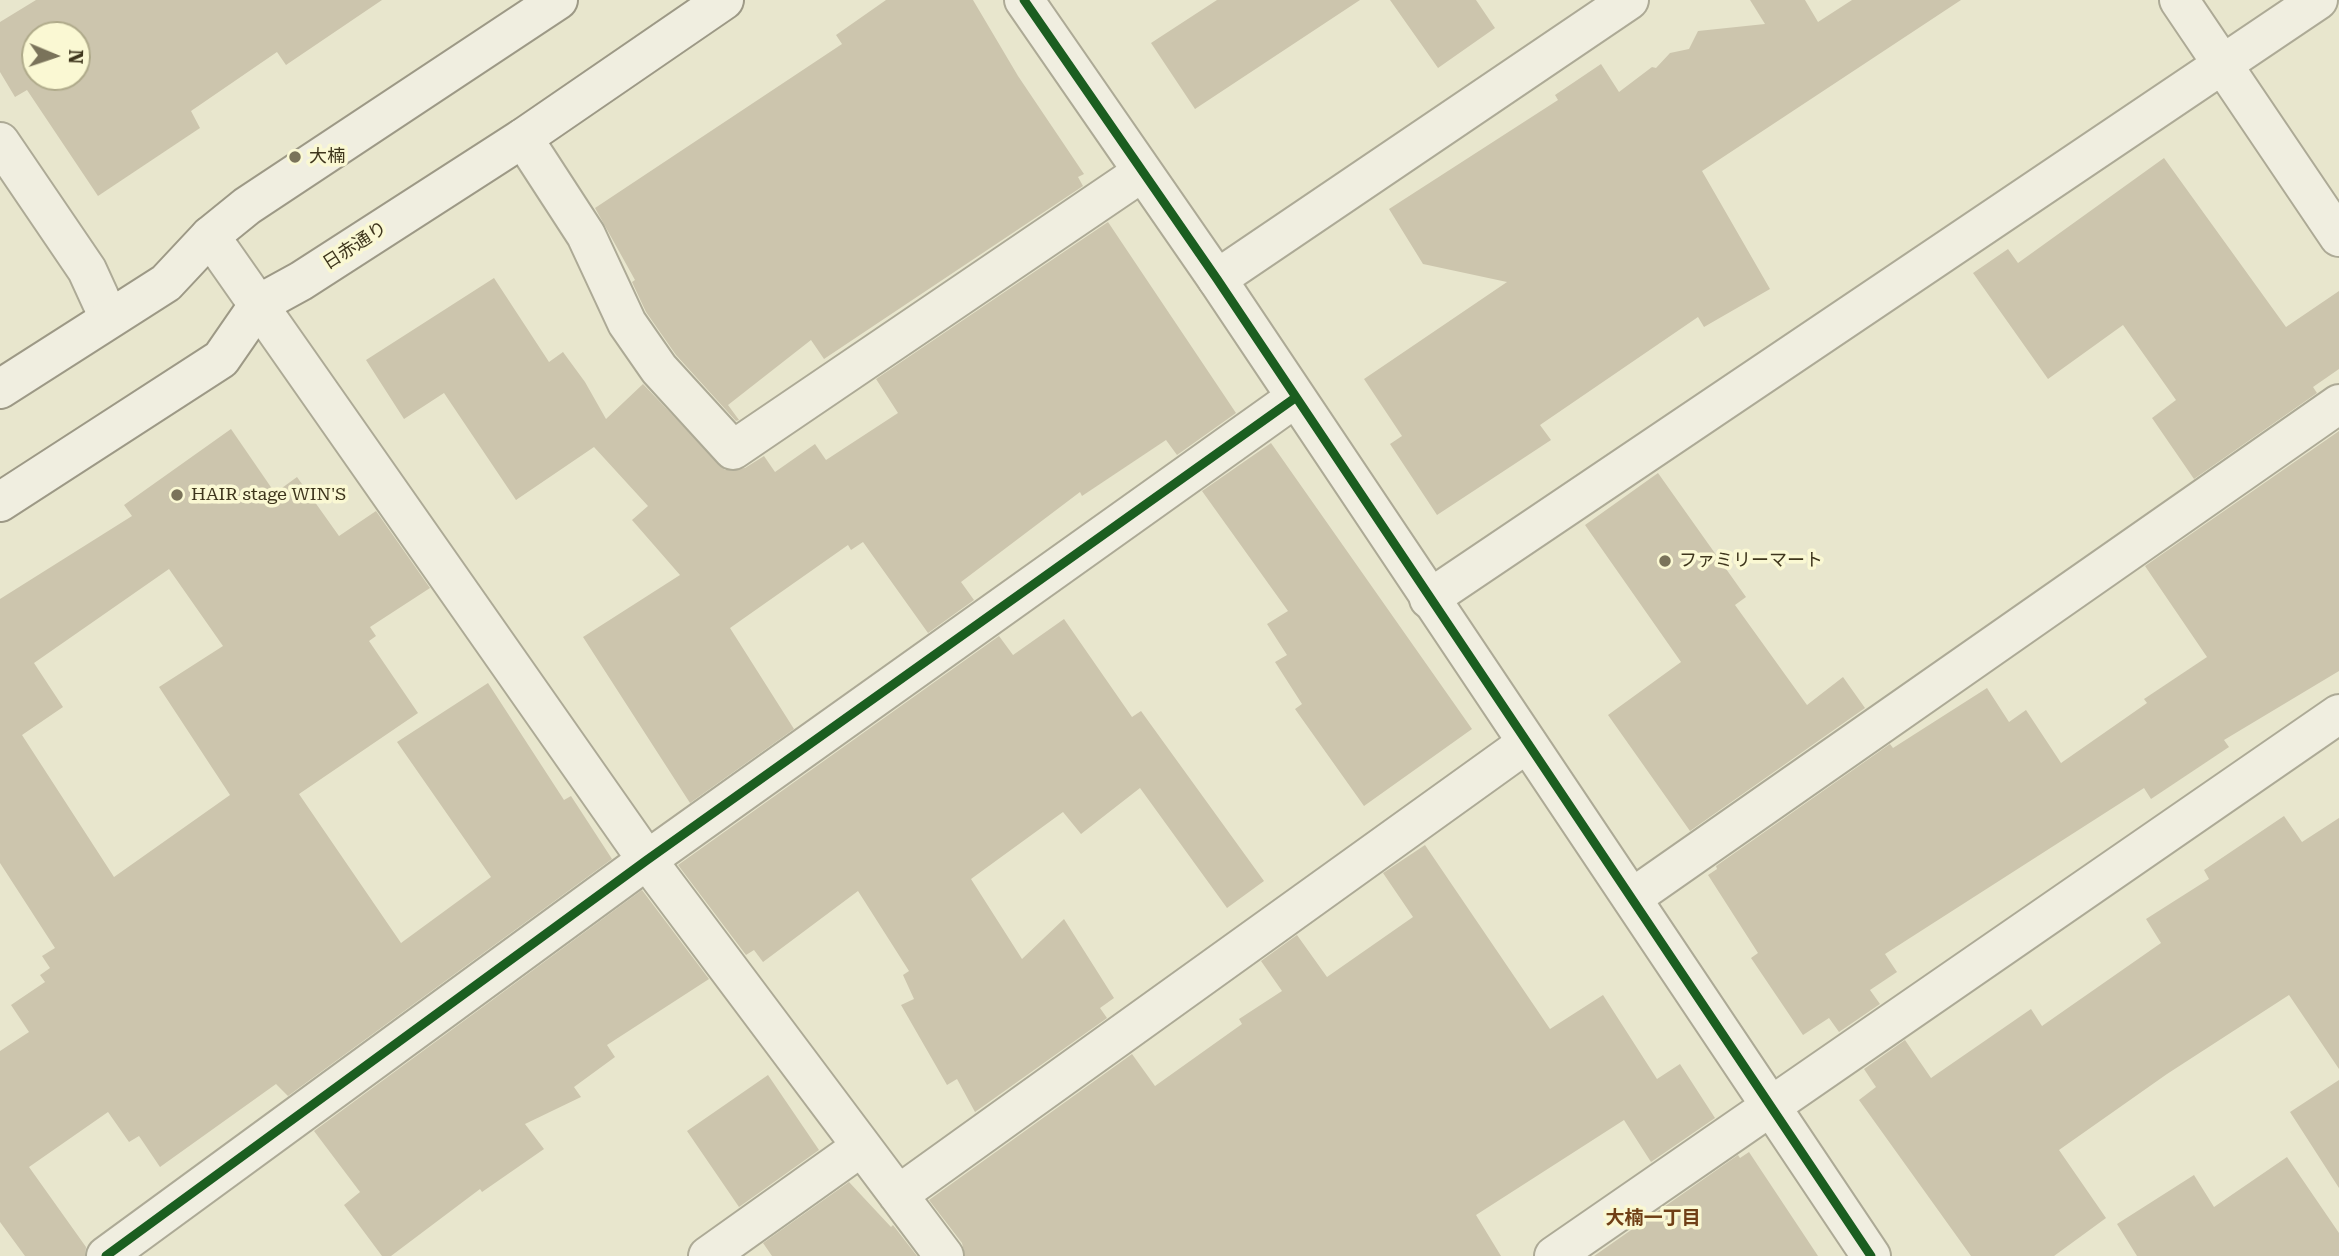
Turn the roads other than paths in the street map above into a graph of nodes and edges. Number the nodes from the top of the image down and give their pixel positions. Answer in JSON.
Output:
{"nodes":[{"id":1,"x":558,"y":0,"type":"edge"},
{"id":2,"x":724,"y":0,"type":"edge"},
{"id":3,"x":1024,"y":0,"type":"edge"},
{"id":4,"x":1629,"y":0,"type":"edge"},
{"id":5,"x":2179,"y":0,"type":"edge"},
{"id":6,"x":2318,"y":0,"type":"edge"},
{"id":7,"x":2223,"y":64,"type":"junction"},
{"id":8,"x":523,"y":138,"type":"junction"},
{"id":9,"x":0,"y":142,"type":"edge"},
{"id":10,"x":1141,"y":173,"type":"junction"},
{"id":11,"x":210,"y":236,"type":"junction"},
{"id":12,"x":2339,"y":237,"type":"edge"},
{"id":13,"x":1217,"y":279,"type":"junction"},
{"id":14,"x":259,"y":304,"type":"junction"},
{"id":15,"x":109,"y":318,"type":"junction"},
{"id":16,"x":0,"y":389,"type":"edge"},
{"id":17,"x":1295,"y":398,"type":"junction"},
{"id":18,"x":2339,"y":404,"type":"edge"},
{"id":19,"x":0,"y":502,"type":"edge"},
{"id":20,"x":1429,"y":599,"type":"junction"},
{"id":21,"x":2339,"y":714,"type":"edge"},
{"id":22,"x":1527,"y":743,"type":"junction"},
{"id":23,"x":647,"y":860,"type":"junction"},
{"id":24,"x":1632,"y":898,"type":"junction"},
{"id":25,"x":1770,"y":1106,"type":"junction"},
{"id":26,"x":861,"y":1147,"type":"junction"},
{"id":27,"x":898,"y":1195,"type":"junction"},
{"id":28,"x":106,"y":1256,"type":"edge"},
{"id":29,"x":708,"y":1256,"type":"edge"},
{"id":30,"x":944,"y":1256,"type":"edge"},
{"id":31,"x":1554,"y":1256,"type":"edge"},
{"id":32,"x":1871,"y":1256,"type":"edge"}],
"edges":[{"from":1,"to":11,"type":"street"},
{"from":2,"to":8,"type":"street","name":"日赤通り"},
{"from":3,"to":10,"type":"street"},
{"from":4,"to":13,"type":"street"},
{"from":5,"to":7,"type":"street"},
{"from":6,"to":7,"type":"street"},
{"from":7,"to":12,"type":"street"},
{"from":7,"to":20,"type":"street"},
{"from":8,"to":10,"type":"street"},
{"from":8,"to":14,"type":"street","name":"日赤通り"},
{"from":9,"to":15,"type":"street"},
{"from":10,"to":13,"type":"street"},
{"from":11,"to":14,"type":"street"},
{"from":11,"to":15,"type":"street"},
{"from":13,"to":17,"type":"street"},
{"from":14,"to":19,"type":"street","name":"日赤通り"},
{"from":14,"to":23,"type":"street"},
{"from":15,"to":16,"type":"street"},
{"from":17,"to":20,"type":"street"},
{"from":17,"to":23,"type":"street"},
{"from":18,"to":24,"type":"street"},
{"from":20,"to":22,"type":"street"},
{"from":21,"to":25,"type":"street"},
{"from":22,"to":24,"type":"street"},
{"from":22,"to":27,"type":"street"},
{"from":23,"to":26,"type":"street"},
{"from":23,"to":28,"type":"street"},
{"from":24,"to":25,"type":"street"},
{"from":25,"to":31,"type":"street"},
{"from":25,"to":32,"type":"street"},
{"from":26,"to":27,"type":"street"},
{"from":26,"to":29,"type":"street"},
{"from":27,"to":30,"type":"street"}]}
